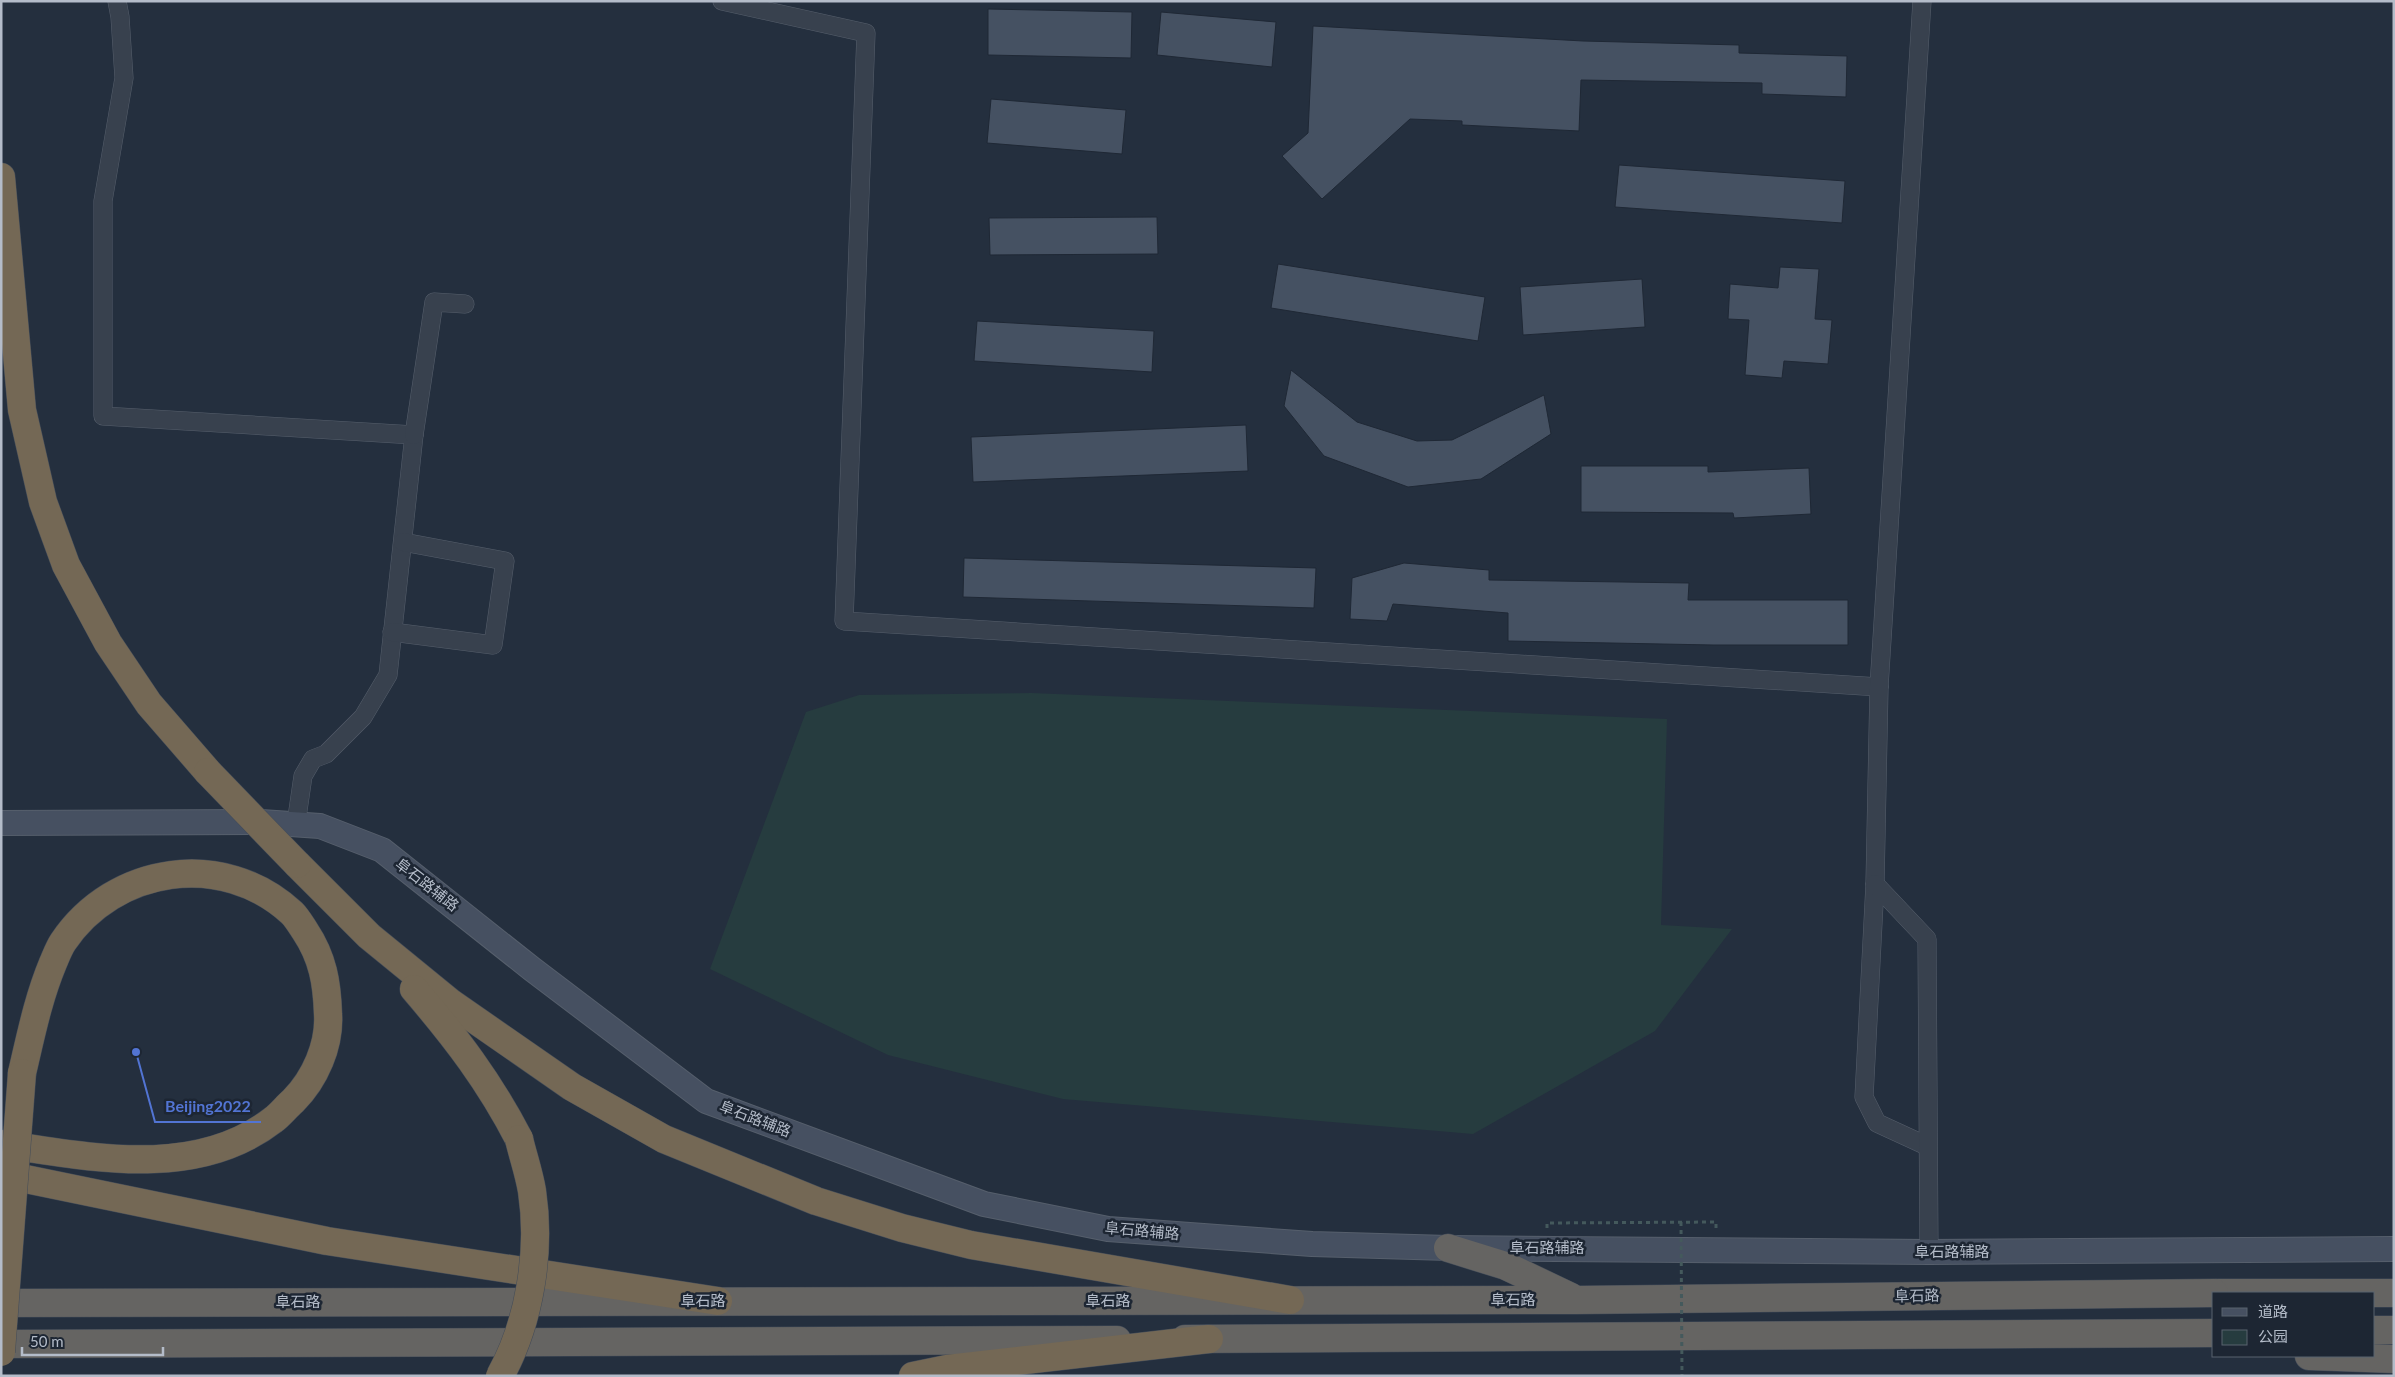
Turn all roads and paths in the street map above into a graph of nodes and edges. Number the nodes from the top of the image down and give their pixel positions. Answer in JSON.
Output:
{"nodes":[{"id":1,"x":117,"y":1,"type":"edge"},
{"id":2,"x":722,"y":1,"type":"edge"},
{"id":3,"x":1922,"y":1,"type":"edge"},
{"id":4,"x":1,"y":177,"type":"edge"},
{"id":5,"x":466,"y":304,"type":"dead end"},
{"id":6,"x":414,"y":435,"type":"junction"},
{"id":7,"x":403,"y":542,"type":"junction"},
{"id":8,"x":392,"y":632,"type":"junction"},
{"id":9,"x":1879,"y":687,"type":"junction"},
{"id":10,"x":1,"y":823,"type":"edge"},
{"id":11,"x":296,"y":824,"type":"junction"},
{"id":12,"x":1875,"y":884,"type":"junction"},
{"id":13,"x":369,"y":936,"type":"junction"},
{"id":14,"x":1,"y":1144,"type":"edge"},
{"id":15,"x":1927,"y":1146,"type":"junction"},
{"id":16,"x":1,"y":1174,"type":"edge"},
{"id":17,"x":1547,"y":1222,"type":"dead end"},
{"id":18,"x":1681,"y":1222,"type":"junction"},
{"id":19,"x":1716,"y":1222,"type":"dead end"},
{"id":20,"x":1448,"y":1248,"type":"junction"},
{"id":21,"x":2394,"y":1250,"type":"edge"},
{"id":22,"x":1930,"y":1252,"type":"junction"},
{"id":23,"x":2394,"y":1277,"type":"edge"},
{"id":24,"x":2283,"y":1292,"type":"edge"},
{"id":25,"x":2212,"y":1293,"type":"edge"},
{"id":26,"x":2375,"y":1293,"type":"edge"},
{"id":27,"x":2394,"y":1293,"type":"edge"},
{"id":28,"x":1290,"y":1300,"type":"junction"},
{"id":29,"x":1577,"y":1300,"type":"junction"},
{"id":30,"x":718,"y":1301,"type":"junction"},
{"id":31,"x":1,"y":1303,"type":"edge"},
{"id":32,"x":2375,"y":1330,"type":"edge"},
{"id":33,"x":2394,"y":1330,"type":"edge"},
{"id":34,"x":2212,"y":1333,"type":"edge"},
{"id":35,"x":2150,"y":1334,"type":"junction"},
{"id":36,"x":1209,"y":1339,"type":"junction"},
{"id":37,"x":2212,"y":1343,"type":"edge"},
{"id":38,"x":1,"y":1344,"type":"edge"},
{"id":39,"x":1,"y":1352,"type":"edge"},
{"id":40,"x":2337,"y":1357,"type":"edge"},
{"id":41,"x":2394,"y":1359,"type":"edge"},
{"id":42,"x":500,"y":1376,"type":"edge"},
{"id":43,"x":913,"y":1376,"type":"edge"},
{"id":44,"x":1682,"y":1376,"type":"edge"}],
"edges":[{"from":1,"to":6,"type":"street"},
{"from":2,"to":9,"type":"street"},
{"from":3,"to":9,"type":"street"},
{"from":4,"to":13,"type":"highway","bridge":true},
{"from":5,"to":6,"type":"street"},
{"from":6,"to":7,"type":"street"},
{"from":7,"to":8,"type":"street"},
{"from":7,"to":8,"type":"street"},
{"from":8,"to":11,"type":"street"},
{"from":9,"to":12,"type":"street"},
{"from":10,"to":11,"type":"main road","name":"阜石路辅路"},
{"from":11,"to":20,"type":"main road","name":"阜石路辅路"},
{"from":12,"to":15,"type":"street"},
{"from":12,"to":15,"type":"street"},
{"from":13,"to":28,"type":"highway"},
{"from":13,"to":42,"type":"highway","bridge":true},
{"from":14,"to":39,"type":"highway","bridge":true},
{"from":15,"to":22,"type":"street"},
{"from":16,"to":30,"type":"highway"},
{"from":17,"to":18,"type":"path"},
{"from":18,"to":19,"type":"path"},
{"from":18,"to":44,"type":"path","bridge":true},
{"from":20,"to":22,"type":"main road","name":"阜石路辅路"},
{"from":20,"to":29,"type":"highway"},
{"from":21,"to":22,"type":"main road","name":"阜石路辅路"},
{"from":23,"to":24,"type":"highway"},
{"from":25,"to":29,"type":"highway","name":"阜石路"},
{"from":26,"to":27,"type":"highway"},
{"from":28,"to":29,"type":"highway","name":"阜石路"},
{"from":28,"to":30,"type":"highway","name":"阜石路"},
{"from":30,"to":31,"type":"highway","name":"阜石路"},
{"from":32,"to":33,"type":"highway"},
{"from":34,"to":35,"type":"highway"},
{"from":35,"to":36,"type":"highway"},
{"from":35,"to":37,"type":"highway"},
{"from":36,"to":38,"type":"highway"},
{"from":36,"to":43,"type":"highway"},
{"from":40,"to":41,"type":"highway"}]}
